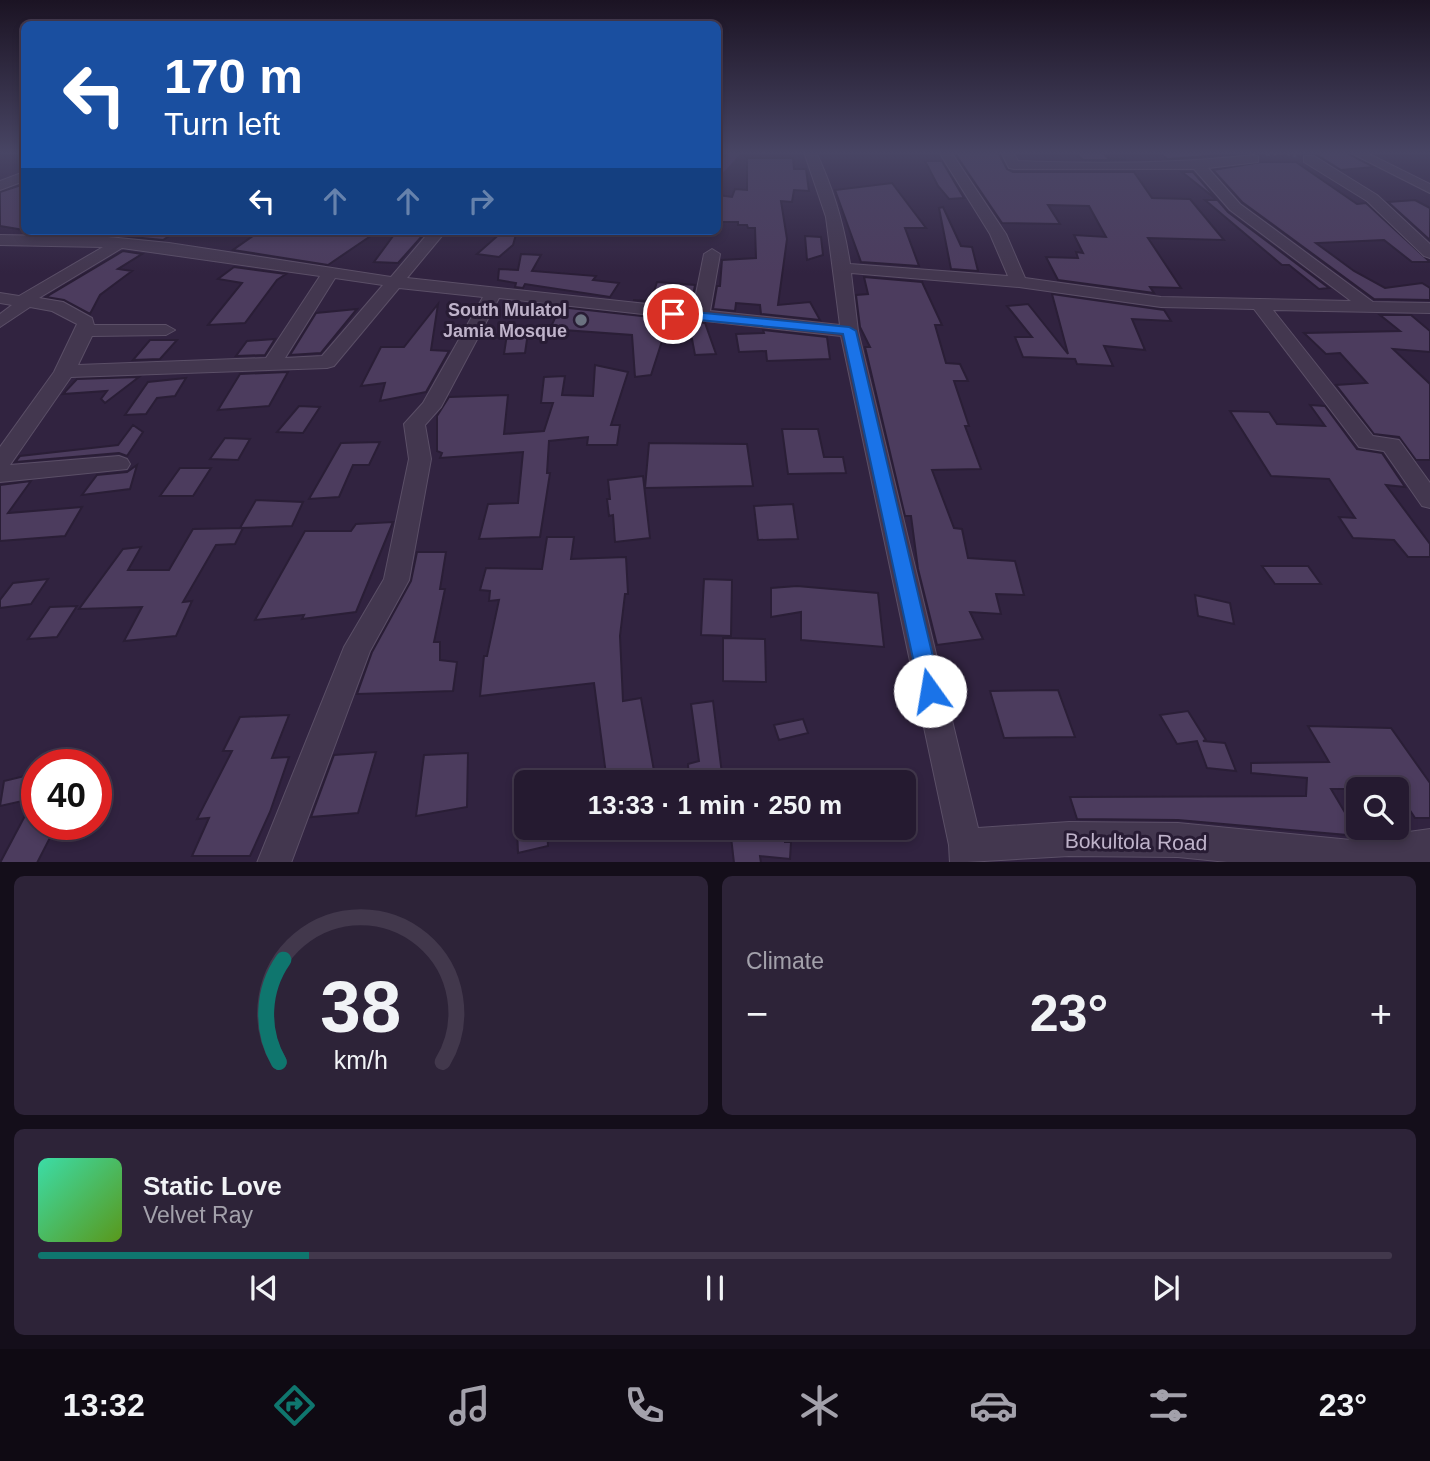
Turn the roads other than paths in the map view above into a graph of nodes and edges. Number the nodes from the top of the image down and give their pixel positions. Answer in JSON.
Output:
{"nodes":[{"id":1,"x":827,"y":192,"type":"edge"},
{"id":2,"x":971,"y":192,"type":"edge"},
{"id":3,"x":1223,"y":192,"type":"edge"},
{"id":4,"x":1363,"y":192,"type":"edge"},
{"id":5,"x":435,"y":235,"type":"edge"},
{"id":6,"x":118,"y":239,"type":"edge"},
{"id":7,"x":0,"y":240,"type":"edge"},
{"id":8,"x":1430,"y":253,"type":"edge"},
{"id":9,"x":712,"y":254,"type":"dead end"},
{"id":10,"x":844,"y":268,"type":"junction"},
{"id":11,"x":330,"y":273,"type":"junction"},
{"id":12,"x":394,"y":282,"type":"junction"},
{"id":13,"x":1019,"y":282,"type":"junction"},
{"id":14,"x":493,"y":294,"type":"junction"},
{"id":15,"x":0,"y":298,"type":"edge"},
{"id":16,"x":23,"y":302,"type":"junction"},
{"id":17,"x":1259,"y":304,"type":"junction"},
{"id":18,"x":1367,"y":305,"type":"junction"},
{"id":19,"x":1430,"y":309,"type":"edge"},
{"id":20,"x":700,"y":317,"type":"junction"},
{"id":21,"x":0,"y":322,"type":"edge"},
{"id":22,"x":86,"y":331,"type":"junction"},
{"id":23,"x":166,"y":331,"type":"dead end"},
{"id":24,"x":849,"y":331,"type":"junction"},
{"id":25,"x":273,"y":362,"type":"junction"},
{"id":26,"x":63,"y":371,"type":"junction"},
{"id":27,"x":0,"y":463,"type":"edge"},
{"id":28,"x":119,"y":464,"type":"dead end"},
{"id":29,"x":0,"y":474,"type":"edge"},
{"id":30,"x":1430,"y":500,"type":"edge"},
{"id":31,"x":1430,"y":846,"type":"edge"},
{"id":32,"x":967,"y":854,"type":"edge"},
{"id":33,"x":274,"y":862,"type":"edge"}],
"edges":[{"from":1,"to":10,"type":"street"},
{"from":2,"to":13,"type":"street"},
{"from":3,"to":18,"type":"street"},
{"from":4,"to":8,"type":"street"},
{"from":5,"to":12,"type":"street"},
{"from":6,"to":7,"type":"street"},
{"from":6,"to":11,"type":"street"},
{"from":6,"to":16,"type":"street"},
{"from":9,"to":20,"type":"street"},
{"from":10,"to":13,"type":"street"},
{"from":10,"to":24,"type":"street"},
{"from":11,"to":12,"type":"street"},
{"from":11,"to":25,"type":"street"},
{"from":12,"to":14,"type":"street"},
{"from":12,"to":25,"type":"street"},
{"from":13,"to":17,"type":"street"},
{"from":14,"to":20,"type":"street"},
{"from":14,"to":33,"type":"street"},
{"from":15,"to":16,"type":"street"},
{"from":16,"to":21,"type":"street"},
{"from":16,"to":22,"type":"street"},
{"from":17,"to":18,"type":"street"},
{"from":17,"to":30,"type":"street"},
{"from":18,"to":19,"type":"street"},
{"from":20,"to":24,"type":"street"},
{"from":22,"to":23,"type":"street"},
{"from":22,"to":26,"type":"street"},
{"from":24,"to":32,"type":"street"},
{"from":25,"to":26,"type":"street"},
{"from":26,"to":27,"type":"street"},
{"from":28,"to":29,"type":"street"},
{"from":31,"to":32,"type":"street","name":"Bokultola Road"}]}
